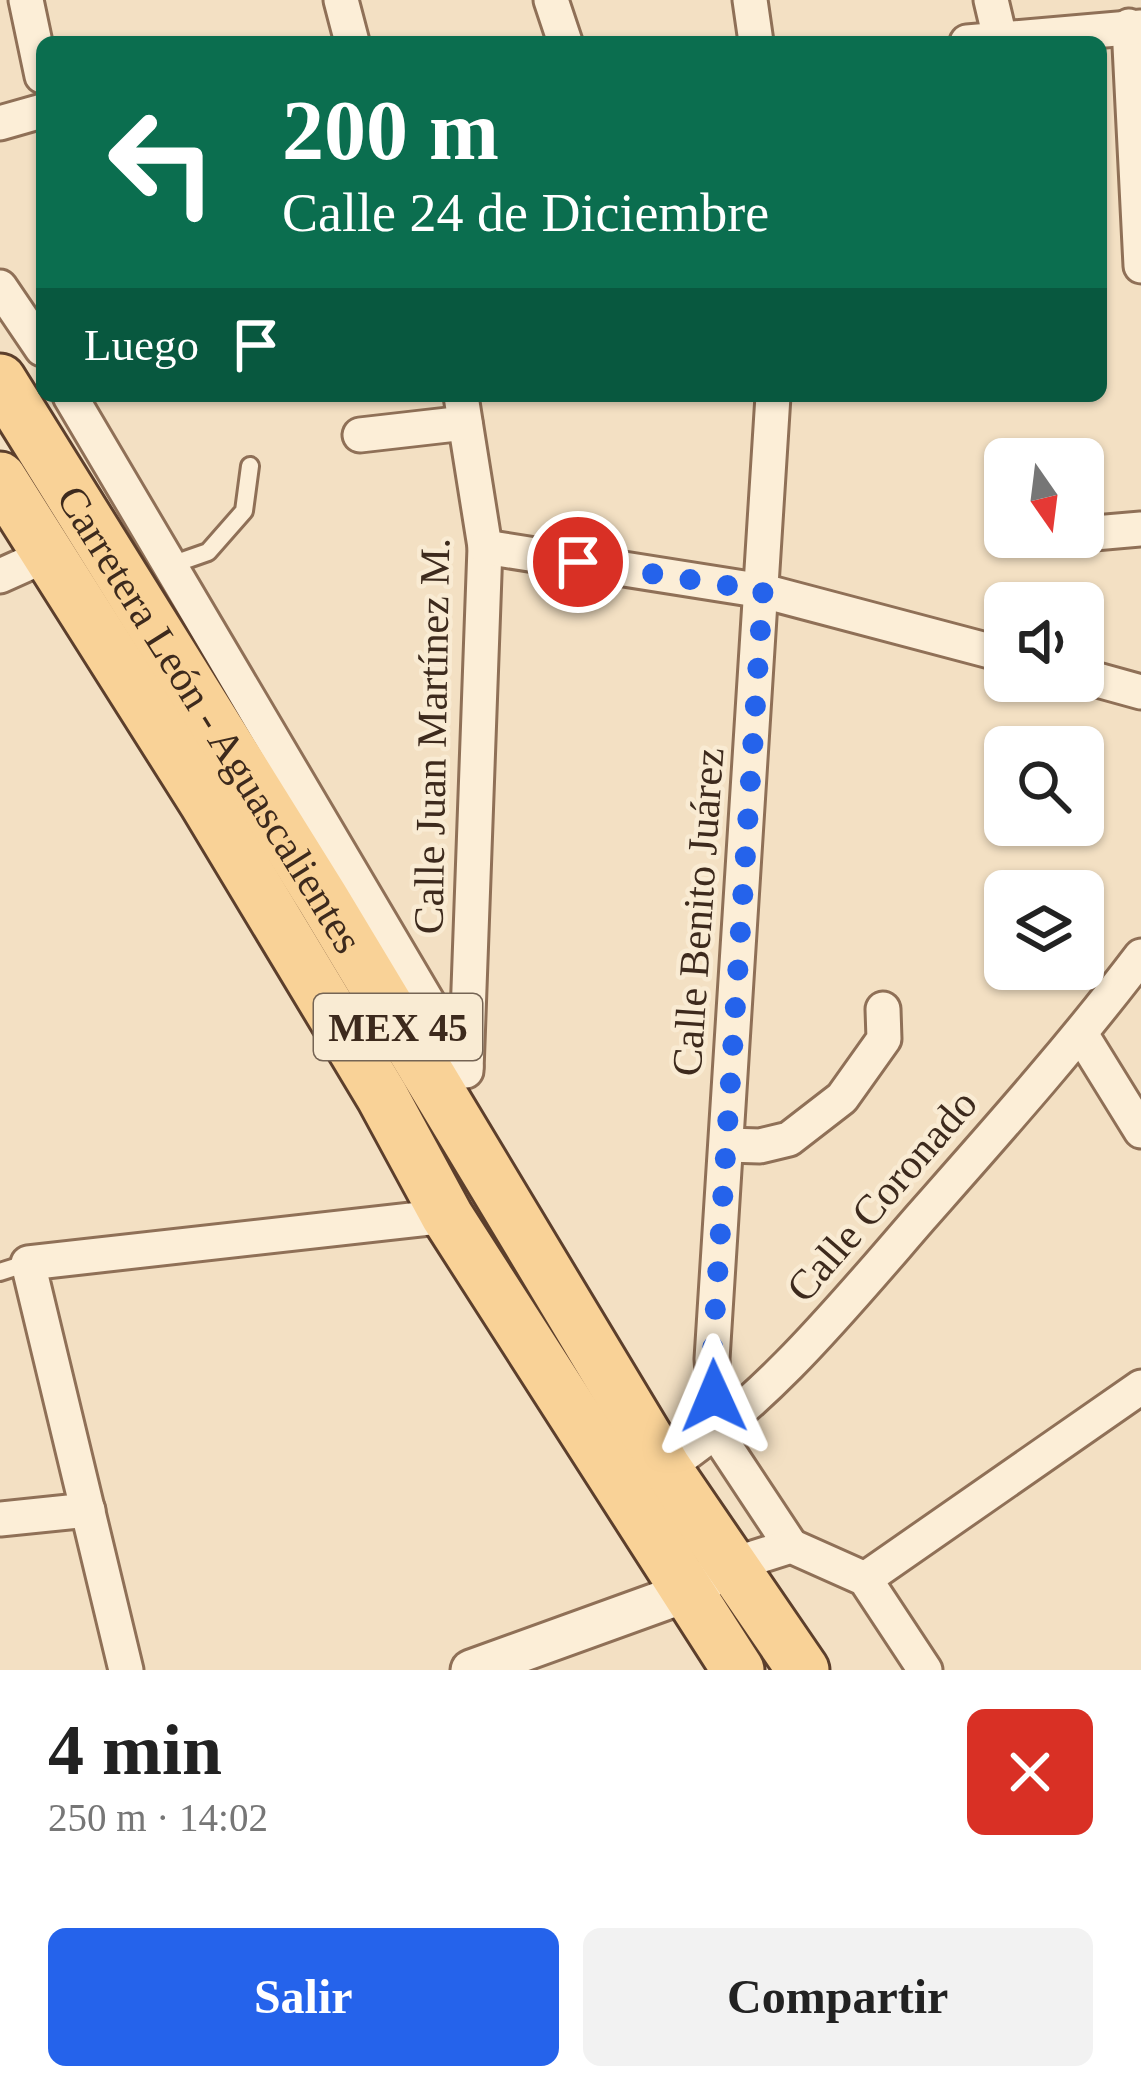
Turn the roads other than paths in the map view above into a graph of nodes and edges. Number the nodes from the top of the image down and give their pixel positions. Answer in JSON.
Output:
{"nodes":[{"id":1,"x":26,"y":0,"type":"edge"},
{"id":2,"x":341,"y":0,"type":"edge"},
{"id":3,"x":551,"y":0,"type":"edge"},
{"id":4,"x":750,"y":0,"type":"edge"},
{"id":5,"x":991,"y":0,"type":"edge"},
{"id":6,"x":1135,"y":27,"type":"edge"},
{"id":7,"x":350,"y":36,"type":"edge"},
{"id":8,"x":564,"y":36,"type":"edge"},
{"id":9,"x":755,"y":36,"type":"edge"},
{"id":10,"x":988,"y":36,"type":"edge"},
{"id":11,"x":1040,"y":36,"type":"edge"},
{"id":12,"x":36,"y":48,"type":"edge"},
{"id":13,"x":36,"y":113,"type":"edge"},
{"id":14,"x":0,"y":123,"type":"edge"},
{"id":15,"x":1141,"y":266,"type":"edge"},
{"id":16,"x":0,"y":286,"type":"edge"},
{"id":17,"x":36,"y":339,"type":"edge"},
{"id":18,"x":0,"y":380,"type":"edge"},
{"id":19,"x":73,"y":402,"type":"edge"},
{"id":20,"x":773,"y":402,"type":"edge"},
{"id":21,"x":463,"y":410,"type":"edge"},
{"id":22,"x":360,"y":435,"type":"dead end"},
{"id":23,"x":250,"y":466,"type":"dead end"},
{"id":24,"x":0,"y":478,"type":"edge"},
{"id":25,"x":1141,"y":530,"type":"edge"},
{"id":26,"x":1104,"y":533,"type":"edge"},
{"id":27,"x":485,"y":548,"type":"junction"},
{"id":28,"x":49,"y":554,"type":"junction"},
{"id":29,"x":167,"y":567,"type":"junction"},
{"id":30,"x":0,"y":576,"type":"edge"},
{"id":31,"x":763,"y":591,"type":"junction"},
{"id":32,"x":984,"y":649,"type":"edge"},
{"id":33,"x":1104,"y":682,"type":"edge"},
{"id":34,"x":1141,"y":692,"type":"edge"},
{"id":35,"x":1141,"y":956,"type":"edge"},
{"id":36,"x":883,"y":1010,"type":"dead end"},
{"id":37,"x":1082,"y":1034,"type":"junction"},
{"id":38,"x":466,"y":1067,"type":"junction"},
{"id":39,"x":1141,"y":1131,"type":"edge"},
{"id":40,"x":727,"y":1145,"type":"junction"},
{"id":41,"x":471,"y":1150,"type":"junction"},
{"id":42,"x":447,"y":1216,"type":"junction"},
{"id":43,"x":14,"y":1268,"type":"edge"},
{"id":44,"x":1141,"y":1387,"type":"edge"},
{"id":45,"x":717,"y":1435,"type":"junction"},
{"id":46,"x":665,"y":1468,"type":"junction"},
{"id":47,"x":88,"y":1510,"type":"junction"},
{"id":48,"x":0,"y":1519,"type":"edge"},
{"id":49,"x":791,"y":1546,"type":"junction"},
{"id":50,"x":731,"y":1564,"type":"junction"},
{"id":51,"x":865,"y":1579,"type":"junction"},
{"id":52,"x":687,"y":1592,"type":"junction"},
{"id":53,"x":733,"y":1668,"type":"edge"},
{"id":54,"x":126,"y":1670,"type":"edge"},
{"id":55,"x":471,"y":1670,"type":"edge"},
{"id":56,"x":803,"y":1670,"type":"edge"},
{"id":57,"x":925,"y":1670,"type":"edge"}],
"edges":[{"from":1,"to":12,"type":"street"},
{"from":2,"to":7,"type":"street"},
{"from":3,"to":8,"type":"street"},
{"from":4,"to":9,"type":"street"},
{"from":5,"to":10,"type":"street"},
{"from":6,"to":11,"type":"street"},
{"from":6,"to":15,"type":"street"},
{"from":13,"to":14,"type":"street"},
{"from":16,"to":17,"type":"street"},
{"from":18,"to":41,"type":"main road","name":"Carretera León - Aguascalientes","number":"MEX 45"},
{"from":19,"to":29,"type":"street"},
{"from":20,"to":31,"type":"street","name":"Calle Benito Juárez"},
{"from":21,"to":22,"type":"street"},
{"from":21,"to":27,"type":"street","name":"Calle Juan Martínez M."},
{"from":23,"to":29,"type":"lane"},
{"from":24,"to":28,"type":"main road","name":"Carretera León - Aguascalientes","number":"MEX 45"},
{"from":25,"to":26,"type":"street"},
{"from":27,"to":31,"type":"street"},
{"from":27,"to":38,"type":"street","name":"Calle Juan Martínez M."},
{"from":28,"to":30,"type":"street"},
{"from":28,"to":42,"type":"main road","name":"Carretera León - Aguascalientes","number":"MEX 45"},
{"from":29,"to":38,"type":"street"},
{"from":31,"to":32,"type":"street"},
{"from":31,"to":40,"type":"street","name":"Calle Benito Juárez"},
{"from":33,"to":34,"type":"street"},
{"from":35,"to":37,"type":"street","name":"Calle Coronado"},
{"from":36,"to":40,"type":"street"},
{"from":37,"to":39,"type":"street"},
{"from":37,"to":45,"type":"street","name":"Calle Coronado"},
{"from":38,"to":41,"type":"street","name":"Calle Juan Martínez M."},
{"from":40,"to":45,"type":"street","name":"Calle Benito Juárez"},
{"from":41,"to":46,"type":"main road","name":"Carretera León - Aguascalientes","number":"MEX 45"},
{"from":42,"to":43,"type":"street"},
{"from":42,"to":52,"type":"main road","name":"Carretera León - Aguascalientes","number":"MEX 45"},
{"from":43,"to":47,"type":"street"},
{"from":44,"to":51,"type":"street"},
{"from":45,"to":46,"type":"street","name":"Calle Coronado"},
{"from":45,"to":49,"type":"street"},
{"from":46,"to":50,"type":"main road","name":"Carretera León - Aguascalientes","number":"MEX 45"},
{"from":47,"to":48,"type":"street"},
{"from":47,"to":54,"type":"street"},
{"from":49,"to":50,"type":"street"},
{"from":49,"to":51,"type":"street"},
{"from":50,"to":52,"type":"street"},
{"from":50,"to":56,"type":"main road","name":"Carretera León - Aguascalientes","number":"MEX 45"},
{"from":51,"to":57,"type":"street"},
{"from":52,"to":53,"type":"main road","name":"Carretera León - Aguascalientes","number":"MEX 45"},
{"from":52,"to":55,"type":"street"}]}
